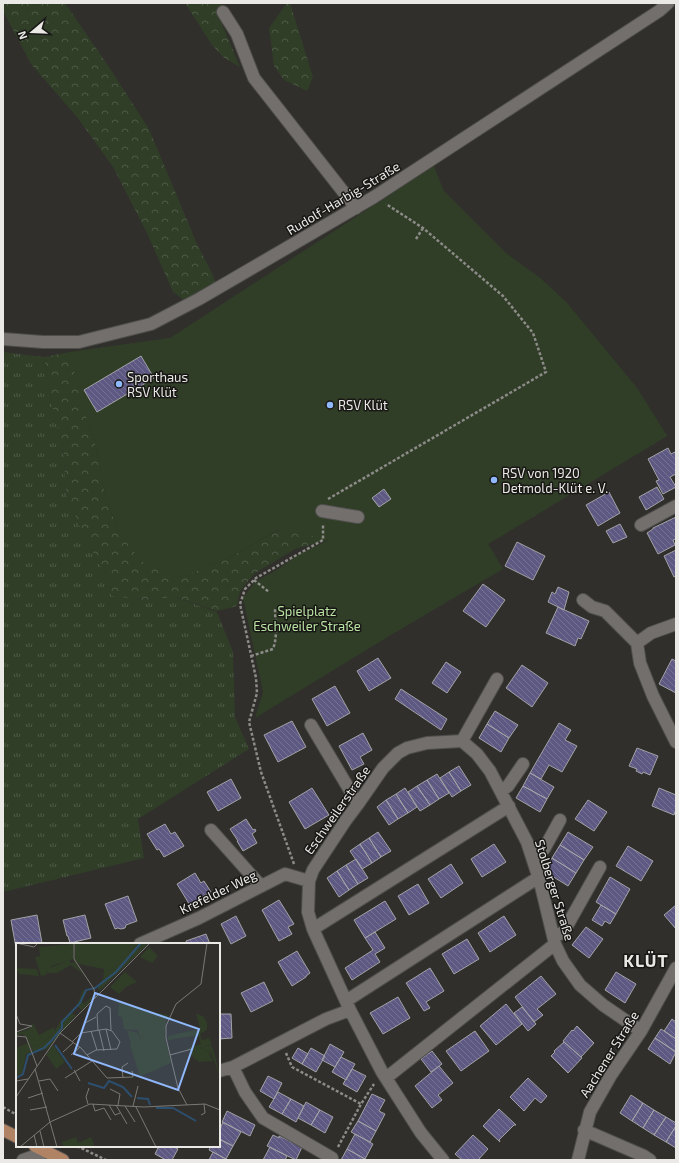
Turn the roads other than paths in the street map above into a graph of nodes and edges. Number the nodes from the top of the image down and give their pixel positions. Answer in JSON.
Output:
{"nodes":[{"id":1,"x":668,"y":3,"type":"edge"},
{"id":2,"x":223,"y":12,"type":"dead end"},
{"id":3,"x":356,"y":208,"type":"junction"},
{"id":4,"x":3,"y":339,"type":"edge"},
{"id":5,"x":676,"y":506,"type":"edge"},
{"id":6,"x":322,"y":511,"type":"road end"},
{"id":7,"x":358,"y":518,"type":"dead end"},
{"id":8,"x":641,"y":525,"type":"dead end"},
{"id":9,"x":583,"y":600,"type":"dead end"},
{"id":10,"x":676,"y":624,"type":"edge"},
{"id":11,"x":637,"y":643,"type":"junction"},
{"id":12,"x":497,"y":679,"type":"dead end"},
{"id":13,"x":311,"y":725,"type":"dead end"},
{"id":14,"x":462,"y":741,"type":"junction"},
{"id":15,"x":676,"y":742,"type":"edge"},
{"id":16,"x":523,"y":764,"type":"dead end"},
{"id":17,"x":501,"y":791,"type":"junction"},
{"id":18,"x":358,"y":804,"type":"junction"},
{"id":19,"x":509,"y":806,"type":"junction"},
{"id":20,"x":560,"y":820,"type":"dead end"},
{"id":21,"x":211,"y":830,"type":"dead end"},
{"id":22,"x":530,"y":851,"type":"junction"},
{"id":23,"x":600,"y":867,"type":"dead end"},
{"id":24,"x":539,"y":877,"type":"junction"},
{"id":25,"x":308,"y":881,"type":"junction"},
{"id":26,"x":261,"y":886,"type":"junction"},
{"id":27,"x":313,"y":929,"type":"junction"},
{"id":28,"x":554,"y":940,"type":"junction"},
{"id":29,"x":142,"y":943,"type":"edge"},
{"id":30,"x":676,"y":968,"type":"edge"},
{"id":31,"x":348,"y":1006,"type":"junction"},
{"id":32,"x":641,"y":1031,"type":"junction"},
{"id":33,"x":233,"y":1067,"type":"junction"},
{"id":34,"x":220,"y":1071,"type":"edge"},
{"id":35,"x":386,"y":1078,"type":"junction"},
{"id":36,"x":3,"y":1130,"type":"edge"},
{"id":37,"x":584,"y":1130,"type":"junction"},
{"id":38,"x":16,"y":1136,"type":"edge"},
{"id":39,"x":36,"y":1147,"type":"edge"},
{"id":40,"x":46,"y":1152,"type":"junction"},
{"id":41,"x":317,"y":1155,"type":"edge"},
{"id":42,"x":332,"y":1158,"type":"road end"},
{"id":43,"x":23,"y":1160,"type":"edge"},
{"id":44,"x":63,"y":1160,"type":"edge"},
{"id":45,"x":443,"y":1160,"type":"edge"},
{"id":46,"x":578,"y":1160,"type":"edge"},
{"id":47,"x":650,"y":1160,"type":"edge"}],
"edges":[{"from":1,"to":3,"type":"street","name":"Rudolf-Harbig-Straße"},
{"from":2,"to":3,"type":"street"},
{"from":3,"to":4,"type":"street","name":"Rudolf-Harbig-Straße"},
{"from":5,"to":8,"type":"street"},
{"from":6,"to":7,"type":"street"},
{"from":9,"to":11,"type":"street"},
{"from":10,"to":11,"type":"street"},
{"from":11,"to":15,"type":"street"},
{"from":12,"to":14,"type":"street"},
{"from":13,"to":18,"type":"street"},
{"from":14,"to":17,"type":"street","name":"Stolberger Straße"},
{"from":14,"to":18,"type":"street","name":"Eschweilerstraße"},
{"from":16,"to":17,"type":"street"},
{"from":17,"to":19,"type":"street","name":"Stolberger Straße"},
{"from":18,"to":25,"type":"street","name":"Eschweilerstraße"},
{"from":19,"to":22,"type":"street","name":"Stolberger Straße"},
{"from":19,"to":27,"type":"street"},
{"from":20,"to":22,"type":"street"},
{"from":21,"to":26,"type":"street"},
{"from":22,"to":24,"type":"street","name":"Stolberger Straße"},
{"from":23,"to":28,"type":"street"},
{"from":24,"to":28,"type":"street","name":"Stolberger Straße"},
{"from":24,"to":31,"type":"street"},
{"from":25,"to":26,"type":"street","name":"Krefelder Weg"},
{"from":25,"to":27,"type":"street","name":"Eschweilerstraße"},
{"from":26,"to":29,"type":"street","name":"Krefelder Weg"},
{"from":27,"to":31,"type":"street","name":"Eschweilerstraße"},
{"from":28,"to":32,"type":"street","name":"Stolberger Straße"},
{"from":28,"to":35,"type":"street"},
{"from":30,"to":32,"type":"street","name":"Aachener Straße"},
{"from":31,"to":33,"type":"street"},
{"from":31,"to":35,"type":"street","name":"Eschweilerstraße"},
{"from":32,"to":37,"type":"street","name":"Aachener Straße"},
{"from":33,"to":34,"type":"street"},
{"from":33,"to":41,"type":"street"},
{"from":35,"to":45,"type":"street","name":"Eschweilerstraße"},
{"from":36,"to":38,"type":"main road"},
{"from":37,"to":46,"type":"street","name":"Aachener Straße"},
{"from":37,"to":47,"type":"street"},
{"from":39,"to":40,"type":"main road"},
{"from":40,"to":43,"type":"street"},
{"from":40,"to":44,"type":"main road"},
{"from":41,"to":42,"type":"street"}]}
